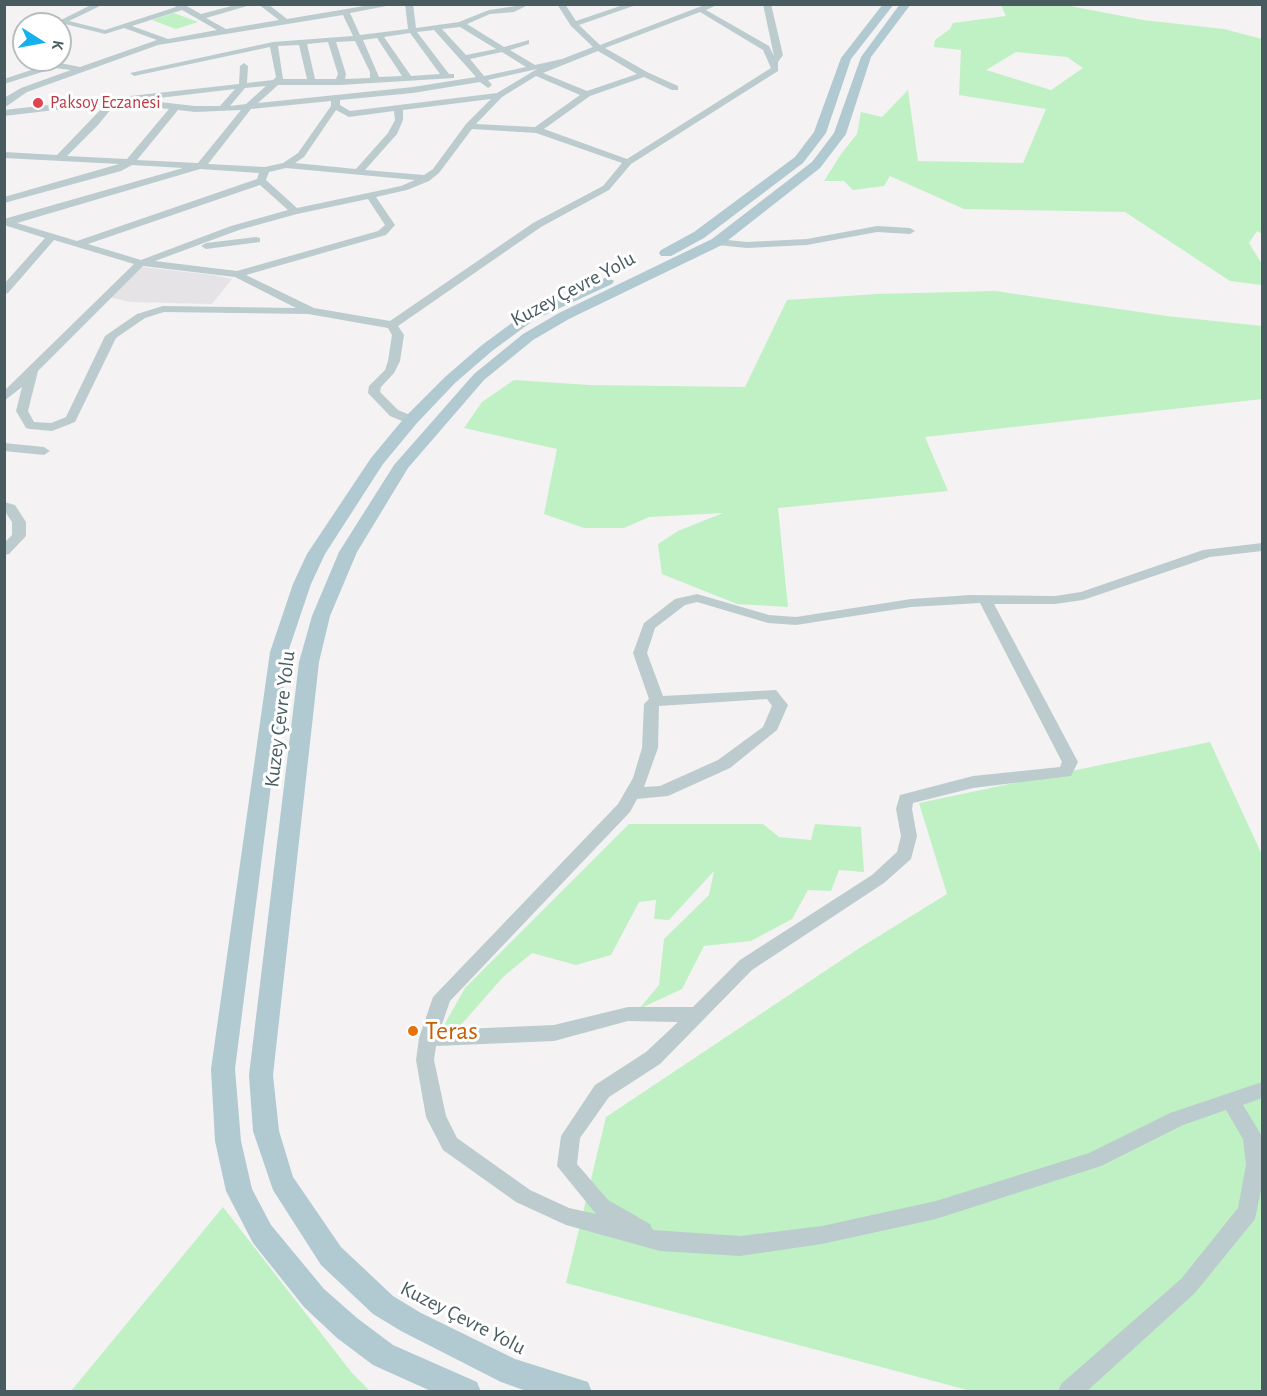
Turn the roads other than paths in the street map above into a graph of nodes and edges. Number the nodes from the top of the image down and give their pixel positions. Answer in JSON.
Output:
{"nodes":[{"id":1,"x":100,"y":4,"type":"edge"},
{"id":2,"x":250,"y":4,"type":"edge"},
{"id":3,"x":262,"y":4,"type":"edge"},
{"id":4,"x":393,"y":4,"type":"edge"},
{"id":5,"x":409,"y":4,"type":"edge"},
{"id":6,"x":526,"y":4,"type":"edge"},
{"id":7,"x":561,"y":4,"type":"edge"},
{"id":8,"x":635,"y":4,"type":"edge"},
{"id":9,"x":767,"y":4,"type":"edge"},
{"id":10,"x":890,"y":4,"type":"edge"},
{"id":11,"x":906,"y":4,"type":"edge"},
{"id":12,"x":179,"y":6,"type":"edge"},
{"id":13,"x":707,"y":7,"type":"edge"},
{"id":14,"x":345,"y":11,"type":"junction"},
{"id":15,"x":199,"y":17,"type":"junction"},
{"id":16,"x":282,"y":22,"type":"junction"},
{"id":17,"x":460,"y":24,"type":"junction"},
{"id":18,"x":574,"y":24,"type":"junction"},
{"id":19,"x":124,"y":26,"type":"junction"},
{"id":20,"x":436,"y":27,"type":"junction"},
{"id":21,"x":224,"y":31,"type":"junction"},
{"id":22,"x":412,"y":31,"type":"junction"},
{"id":23,"x":379,"y":35,"type":"junction"},
{"id":24,"x":356,"y":38,"type":"junction"},
{"id":25,"x":167,"y":41,"type":"junction"},
{"id":26,"x":332,"y":41,"type":"junction"},
{"id":27,"x":302,"y":42,"type":"junction"},
{"id":28,"x":526,"y":42,"type":"dead end"},
{"id":29,"x":278,"y":44,"type":"junction"},
{"id":30,"x":599,"y":48,"type":"junction"},
{"id":31,"x":505,"y":50,"type":"junction"},
{"id":32,"x":116,"y":58,"type":"junction"},
{"id":33,"x":465,"y":58,"type":"junction"},
{"id":34,"x":774,"y":62,"type":"junction"},
{"id":35,"x":244,"y":66,"type":"dead end"},
{"id":36,"x":82,"y":70,"type":"junction"},
{"id":37,"x":534,"y":70,"type":"junction"},
{"id":38,"x":134,"y":73,"type":"junction"},
{"id":39,"x":644,"y":74,"type":"junction"},
{"id":40,"x":446,"y":76,"type":"junction"},
{"id":41,"x":480,"y":76,"type":"junction"},
{"id":42,"x":408,"y":78,"type":"junction"},
{"id":43,"x":306,"y":80,"type":"junction"},
{"id":44,"x":375,"y":80,"type":"junction"},
{"id":45,"x":141,"y":81,"type":"dead end"},
{"id":46,"x":340,"y":81,"type":"junction"},
{"id":47,"x":4,"y":82,"type":"edge"},
{"id":48,"x":276,"y":82,"type":"junction"},
{"id":49,"x":243,"y":85,"type":"junction"},
{"id":50,"x":148,"y":88,"type":"dead end"},
{"id":51,"x":675,"y":88,"type":"dead end"},
{"id":52,"x":587,"y":94,"type":"junction"},
{"id":53,"x":156,"y":95,"type":"junction"},
{"id":54,"x":499,"y":95,"type":"junction"},
{"id":55,"x":117,"y":100,"type":"junction"},
{"id":56,"x":336,"y":101,"type":"junction"},
{"id":57,"x":288,"y":102,"type":"junction"},
{"id":58,"x":4,"y":105,"type":"edge"},
{"id":59,"x":175,"y":107,"type":"junction"},
{"id":60,"x":248,"y":107,"type":"junction"},
{"id":61,"x":398,"y":108,"type":"junction"},
{"id":62,"x":222,"y":109,"type":"junction"},
{"id":63,"x":25,"y":111,"type":"junction"},
{"id":64,"x":4,"y":113,"type":"edge"},
{"id":65,"x":349,"y":114,"type":"junction"},
{"id":66,"x":4,"y":125,"type":"edge"},
{"id":67,"x":469,"y":126,"type":"junction"},
{"id":68,"x":319,"y":128,"type":"junction"},
{"id":69,"x":537,"y":130,"type":"junction"},
{"id":70,"x":4,"y":155,"type":"edge"},
{"id":71,"x":59,"y":158,"type":"junction"},
{"id":72,"x":628,"y":162,"type":"junction"},
{"id":73,"x":129,"y":163,"type":"junction"},
{"id":74,"x":286,"y":165,"type":"junction"},
{"id":75,"x":201,"y":166,"type":"junction"},
{"id":76,"x":265,"y":170,"type":"junction"},
{"id":77,"x":359,"y":171,"type":"junction"},
{"id":78,"x":426,"y":179,"type":"junction"},
{"id":79,"x":261,"y":181,"type":"junction"},
{"id":80,"x":371,"y":196,"type":"junction"},
{"id":81,"x":4,"y":200,"type":"edge"},
{"id":82,"x":295,"y":211,"type":"junction"},
{"id":83,"x":6,"y":223,"type":"edge"},
{"id":84,"x":910,"y":231,"type":"dead end"},
{"id":85,"x":53,"y":235,"type":"junction"},
{"id":86,"x":256,"y":240,"type":"dead end"},
{"id":87,"x":717,"y":242,"type":"junction"},
{"id":88,"x":80,"y":243,"type":"junction"},
{"id":89,"x":173,"y":252,"type":"junction"},
{"id":90,"x":141,"y":262,"type":"junction"},
{"id":91,"x":237,"y":274,"type":"junction"},
{"id":92,"x":4,"y":291,"type":"edge"},
{"id":93,"x":311,"y":311,"type":"junction"},
{"id":94,"x":392,"y":325,"type":"junction"},
{"id":95,"x":33,"y":368,"type":"junction"},
{"id":96,"x":4,"y":398,"type":"edge"},
{"id":97,"x":411,"y":420,"type":"junction"},
{"id":98,"x":4,"y":447,"type":"edge"},
{"id":99,"x":44,"y":451,"type":"dead end"},
{"id":100,"x":4,"y":506,"type":"edge"},
{"id":101,"x":1263,"y":547,"type":"edge"},
{"id":102,"x":4,"y":551,"type":"edge"},
{"id":103,"x":985,"y":599,"type":"junction"},
{"id":104,"x":657,"y":701,"type":"junction"},
{"id":105,"x":633,"y":793,"type":"junction"},
{"id":106,"x":697,"y":1015,"type":"junction"},
{"id":107,"x":428,"y":1038,"type":"junction"},
{"id":108,"x":1263,"y":1089,"type":"edge"},
{"id":109,"x":1230,"y":1100,"type":"junction"},
{"id":110,"x":660,"y":1241,"type":"junction"},
{"id":111,"x":467,"y":1392,"type":"edge"},
{"id":112,"x":578,"y":1392,"type":"edge"},
{"id":113,"x":1069,"y":1392,"type":"edge"}],
"edges":[{"from":1,"to":19,"type":"street"},
{"from":2,"to":15,"type":"street"},
{"from":3,"to":16,"type":"street"},
{"from":4,"to":14,"type":"street"},
{"from":5,"to":22,"type":"street"},
{"from":6,"to":17,"type":"street"},
{"from":7,"to":18,"type":"street"},
{"from":8,"to":18,"type":"street"},
{"from":9,"to":34,"type":"street"},
{"from":10,"to":97,"type":"main road","name":"Kuzey Çevre Yolu"},
{"from":11,"to":87,"type":"main road","name":"Kuzey Çevre Yolu"},
{"from":12,"to":15,"type":"street"},
{"from":12,"to":19,"type":"street"},
{"from":13,"to":30,"type":"street"},
{"from":13,"to":34,"type":"street"},
{"from":14,"to":16,"type":"street"},
{"from":14,"to":24,"type":"street"},
{"from":15,"to":21,"type":"street"},
{"from":16,"to":21,"type":"street"},
{"from":16,"to":29,"type":"street"},
{"from":17,"to":20,"type":"street"},
{"from":17,"to":31,"type":"street"},
{"from":18,"to":30,"type":"street"},
{"from":19,"to":25,"type":"street"},
{"from":20,"to":22,"type":"street"},
{"from":20,"to":33,"type":"street"},
{"from":21,"to":25,"type":"street"},
{"from":22,"to":23,"type":"street"},
{"from":22,"to":40,"type":"street"},
{"from":23,"to":24,"type":"street"},
{"from":23,"to":42,"type":"street"},
{"from":24,"to":26,"type":"street"},
{"from":24,"to":44,"type":"street"},
{"from":25,"to":32,"type":"street"},
{"from":26,"to":27,"type":"street"},
{"from":26,"to":46,"type":"street"},
{"from":27,"to":29,"type":"street"},
{"from":27,"to":43,"type":"street"},
{"from":28,"to":31,"type":"street"},
{"from":29,"to":38,"type":"street"},
{"from":29,"to":48,"type":"street"},
{"from":30,"to":37,"type":"street"},
{"from":30,"to":39,"type":"street"},
{"from":31,"to":33,"type":"street"},
{"from":31,"to":37,"type":"street"},
{"from":32,"to":36,"type":"street"},
{"from":32,"to":38,"type":"street"},
{"from":33,"to":41,"type":"street"},
{"from":34,"to":72,"type":"street"},
{"from":35,"to":49,"type":"street"},
{"from":36,"to":47,"type":"street"},
{"from":36,"to":58,"type":"street"},
{"from":37,"to":41,"type":"street"},
{"from":37,"to":52,"type":"street"},
{"from":37,"to":54,"type":"street"},
{"from":38,"to":45,"type":"street"},
{"from":39,"to":51,"type":"street"},
{"from":39,"to":52,"type":"street"},
{"from":40,"to":41,"type":"street"},
{"from":40,"to":42,"type":"street"},
{"from":41,"to":54,"type":"street"},
{"from":41,"to":56,"type":"street"},
{"from":42,"to":44,"type":"street"},
{"from":43,"to":46,"type":"street"},
{"from":43,"to":48,"type":"street"},
{"from":43,"to":57,"type":"street"},
{"from":44,"to":46,"type":"street"},
{"from":48,"to":49,"type":"street"},
{"from":48,"to":60,"type":"street"},
{"from":49,"to":53,"type":"street"},
{"from":49,"to":62,"type":"street"},
{"from":50,"to":53,"type":"street"},
{"from":52,"to":69,"type":"street"},
{"from":53,"to":55,"type":"street"},
{"from":54,"to":61,"type":"street"},
{"from":54,"to":67,"type":"street"},
{"from":55,"to":59,"type":"street"},
{"from":55,"to":63,"type":"street"},
{"from":55,"to":71,"type":"street"},
{"from":56,"to":57,"type":"street"},
{"from":56,"to":65,"type":"street"},
{"from":56,"to":68,"type":"street"},
{"from":57,"to":60,"type":"street"},
{"from":59,"to":62,"type":"street"},
{"from":59,"to":73,"type":"street"},
{"from":60,"to":62,"type":"street"},
{"from":60,"to":75,"type":"street"},
{"from":61,"to":65,"type":"street"},
{"from":61,"to":77,"type":"street"},
{"from":63,"to":64,"type":"street"},
{"from":63,"to":66,"type":"street"},
{"from":65,"to":68,"type":"street"},
{"from":67,"to":69,"type":"street"},
{"from":67,"to":78,"type":"street"},
{"from":68,"to":74,"type":"street"},
{"from":69,"to":72,"type":"street"},
{"from":70,"to":71,"type":"street"},
{"from":71,"to":73,"type":"street"},
{"from":72,"to":94,"type":"street"},
{"from":73,"to":75,"type":"street"},
{"from":73,"to":81,"type":"street"},
{"from":74,"to":76,"type":"street"},
{"from":74,"to":77,"type":"street"},
{"from":75,"to":76,"type":"street"},
{"from":75,"to":83,"type":"street"},
{"from":76,"to":79,"type":"street"},
{"from":77,"to":78,"type":"street"},
{"from":78,"to":80,"type":"street"},
{"from":79,"to":82,"type":"street"},
{"from":79,"to":88,"type":"street"},
{"from":80,"to":82,"type":"street"},
{"from":80,"to":91,"type":"street"},
{"from":82,"to":89,"type":"street"},
{"from":83,"to":85,"type":"street"},
{"from":84,"to":87,"type":"street"},
{"from":85,"to":88,"type":"street"},
{"from":85,"to":92,"type":"street"},
{"from":86,"to":89,"type":"street"},
{"from":87,"to":112,"type":"main road","name":"Kuzey Çevre Yolu"},
{"from":88,"to":90,"type":"street"},
{"from":89,"to":90,"type":"street"},
{"from":90,"to":91,"type":"street"},
{"from":90,"to":95,"type":"street"},
{"from":91,"to":93,"type":"street"},
{"from":93,"to":94,"type":"street"},
{"from":93,"to":95,"type":"street"},
{"from":94,"to":97,"type":"street"},
{"from":95,"to":96,"type":"street"},
{"from":97,"to":111,"type":"main road","name":"Kuzey Çevre Yolu"},
{"from":98,"to":99,"type":"street"},
{"from":100,"to":102,"type":"street"},
{"from":101,"to":103,"type":"street"},
{"from":103,"to":104,"type":"street"},
{"from":103,"to":106,"type":"street"},
{"from":104,"to":105,"type":"street"},
{"from":104,"to":105,"type":"street"},
{"from":105,"to":107,"type":"street"},
{"from":106,"to":107,"type":"street"},
{"from":106,"to":110,"type":"street"},
{"from":107,"to":110,"type":"street"},
{"from":108,"to":109,"type":"street"},
{"from":109,"to":110,"type":"street"},
{"from":109,"to":113,"type":"street"}]}
